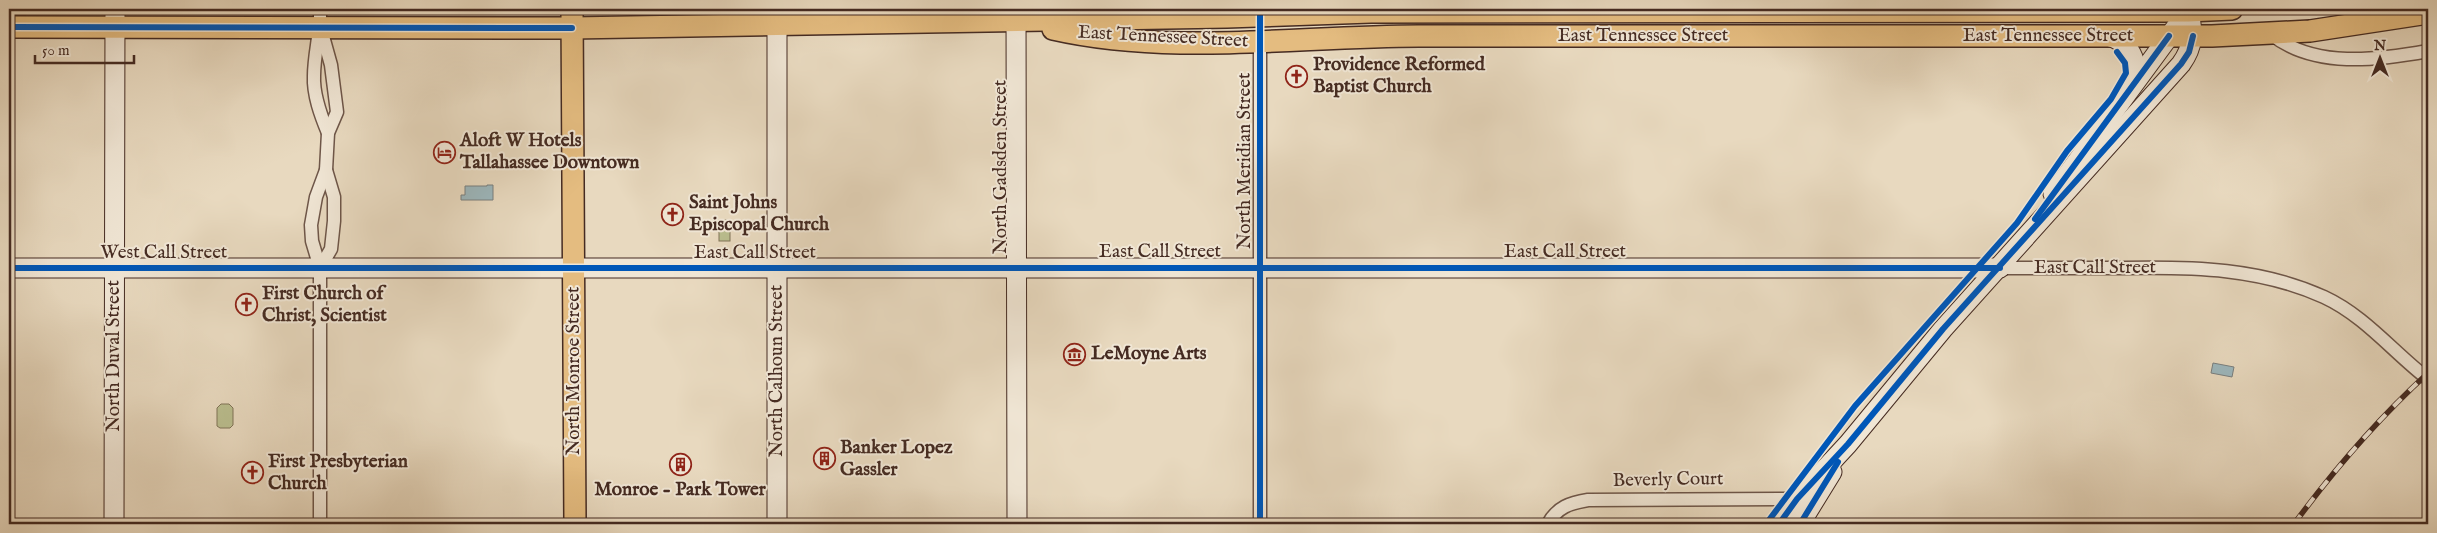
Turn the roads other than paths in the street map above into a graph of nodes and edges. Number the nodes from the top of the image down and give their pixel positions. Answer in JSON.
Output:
{"nodes":[{"id":1,"x":2232,"y":9,"type":"edge"},
{"id":2,"x":2188,"y":10,"type":"edge"},
{"id":3,"x":1260,"y":12,"type":"edge"},
{"id":4,"x":1470,"y":12,"type":"junction"},
{"id":5,"x":1747,"y":12,"type":"junction"},
{"id":6,"x":2428,"y":13,"type":"edge"},
{"id":7,"x":1016,"y":15,"type":"edge"},
{"id":8,"x":777,"y":17,"type":"edge"},
{"id":9,"x":115,"y":18,"type":"edge"},
{"id":10,"x":572,"y":18,"type":"edge"},
{"id":11,"x":320,"y":19,"type":"edge"},
{"id":12,"x":9,"y":27,"type":"edge"},
{"id":13,"x":2271,"y":34,"type":"junction"},
{"id":14,"x":1470,"y":36,"type":"junction"},
{"id":15,"x":1747,"y":36,"type":"junction"},
{"id":16,"x":2107,"y":36,"type":"junction"},
{"id":17,"x":2169,"y":36,"type":"junction"},
{"id":18,"x":2193,"y":36,"type":"junction"},
{"id":19,"x":1260,"y":42,"type":"junction"},
{"id":20,"x":2428,"y":51,"type":"edge"},
{"id":21,"x":2133,"y":84,"type":"junction"},
{"id":22,"x":328,"y":133,"type":"junction"},
{"id":23,"x":326,"y":170,"type":"junction"},
{"id":24,"x":1016,"y":267,"type":"junction"},
{"id":25,"x":1260,"y":267,"type":"junction"},
{"id":26,"x":9,"y":268,"type":"edge"},
{"id":27,"x":320,"y":268,"type":"junction"},
{"id":28,"x":573,"y":268,"type":"junction"},
{"id":29,"x":777,"y":268,"type":"junction"},
{"id":30,"x":2000,"y":268,"type":"junction"},
{"id":31,"x":114,"y":270,"type":"junction"},
{"id":32,"x":2428,"y":379,"type":"edge"},
{"id":33,"x":1848,"y":444,"type":"junction"},
{"id":34,"x":1797,"y":498,"type":"junction"},
{"id":35,"x":114,"y":524,"type":"edge"},
{"id":36,"x":320,"y":524,"type":"edge"},
{"id":37,"x":575,"y":524,"type":"edge"},
{"id":38,"x":777,"y":524,"type":"edge"},
{"id":39,"x":1017,"y":524,"type":"edge"},
{"id":40,"x":1260,"y":524,"type":"edge"},
{"id":41,"x":1548,"y":524,"type":"edge"},
{"id":42,"x":1779,"y":524,"type":"edge"},
{"id":43,"x":1800,"y":524,"type":"edge"}],
"edges":[{"from":1,"to":2,"type":"main road","name":"East Tennessee Street"},
{"from":2,"to":5,"type":"main road","name":"East Tennessee Street"},
{"from":2,"to":17,"type":"street"},
{"from":2,"to":18,"type":"street"},
{"from":3,"to":4,"type":"main road","name":"East Tennessee Street"},
{"from":3,"to":7,"type":"main road","name":"East Tennessee Street"},
{"from":3,"to":19,"type":"street","name":"North Meridian Street"},
{"from":4,"to":5,"type":"main road","name":"East Tennessee Street"},
{"from":4,"to":14,"type":"main road"},
{"from":5,"to":15,"type":"main road"},
{"from":6,"to":13,"type":"main road","name":"East Tennessee Street"},
{"from":7,"to":8,"type":"main road","name":"East Tennessee Street"},
{"from":7,"to":19,"type":"main road","name":"East Tennessee Street"},
{"from":7,"to":24,"type":"street","name":"North Gadsden Street"},
{"from":8,"to":10,"type":"main road","name":"East Tennessee Street"},
{"from":8,"to":29,"type":"street","name":"North Calhoun Street"},
{"from":9,"to":11,"type":"main road","name":"East Tennessee Street"},
{"from":9,"to":12,"type":"main road","name":"East Tennessee Street"},
{"from":9,"to":31,"type":"street","name":"North Duval Street"},
{"from":10,"to":11,"type":"main road","name":"East Tennessee Street"},
{"from":10,"to":28,"type":"main road","name":"North Monroe Street"},
{"from":11,"to":22,"type":"street"},
{"from":11,"to":22,"type":"street"},
{"from":13,"to":18,"type":"main road","name":"East Tennessee Street"},
{"from":13,"to":20,"type":"street"},
{"from":14,"to":15,"type":"main road","name":"East Tennessee Street"},
{"from":14,"to":19,"type":"main road","name":"East Tennessee Street"},
{"from":15,"to":16,"type":"main road","name":"East Tennessee Street"},
{"from":16,"to":17,"type":"main road","name":"East Tennessee Street"},
{"from":16,"to":21,"type":"street"},
{"from":17,"to":18,"type":"main road","name":"East Tennessee Street"},
{"from":17,"to":21,"type":"street"},
{"from":18,"to":30,"type":"street"},
{"from":19,"to":25,"type":"street","name":"North Meridian Street"},
{"from":21,"to":30,"type":"street"},
{"from":22,"to":23,"type":"street"},
{"from":23,"to":27,"type":"street"},
{"from":23,"to":27,"type":"street"},
{"from":24,"to":25,"type":"street","name":"East Call Street"},
{"from":24,"to":29,"type":"street","name":"East Call Street"},
{"from":24,"to":39,"type":"street","name":"North Gadsden Street"},
{"from":25,"to":30,"type":"street","name":"East Call Street"},
{"from":25,"to":40,"type":"street","name":"North Meridian Street"},
{"from":26,"to":31,"type":"street","name":"West Call Street"},
{"from":27,"to":28,"type":"street","name":"East Call Street"},
{"from":27,"to":31,"type":"street","name":"West Call Street"},
{"from":27,"to":36,"type":"street"},
{"from":28,"to":29,"type":"street","name":"East Call Street"},
{"from":28,"to":37,"type":"main road","name":"North Monroe Street"},
{"from":29,"to":38,"type":"street","name":"North Calhoun Street"},
{"from":30,"to":32,"type":"street","name":"East Call Street"},
{"from":30,"to":33,"type":"street"},
{"from":31,"to":35,"type":"street","name":"North Duval Street"},
{"from":33,"to":34,"type":"street"},
{"from":33,"to":43,"type":"street"},
{"from":34,"to":41,"type":"street","name":"Beverly Court"},
{"from":34,"to":42,"type":"street"}]}
